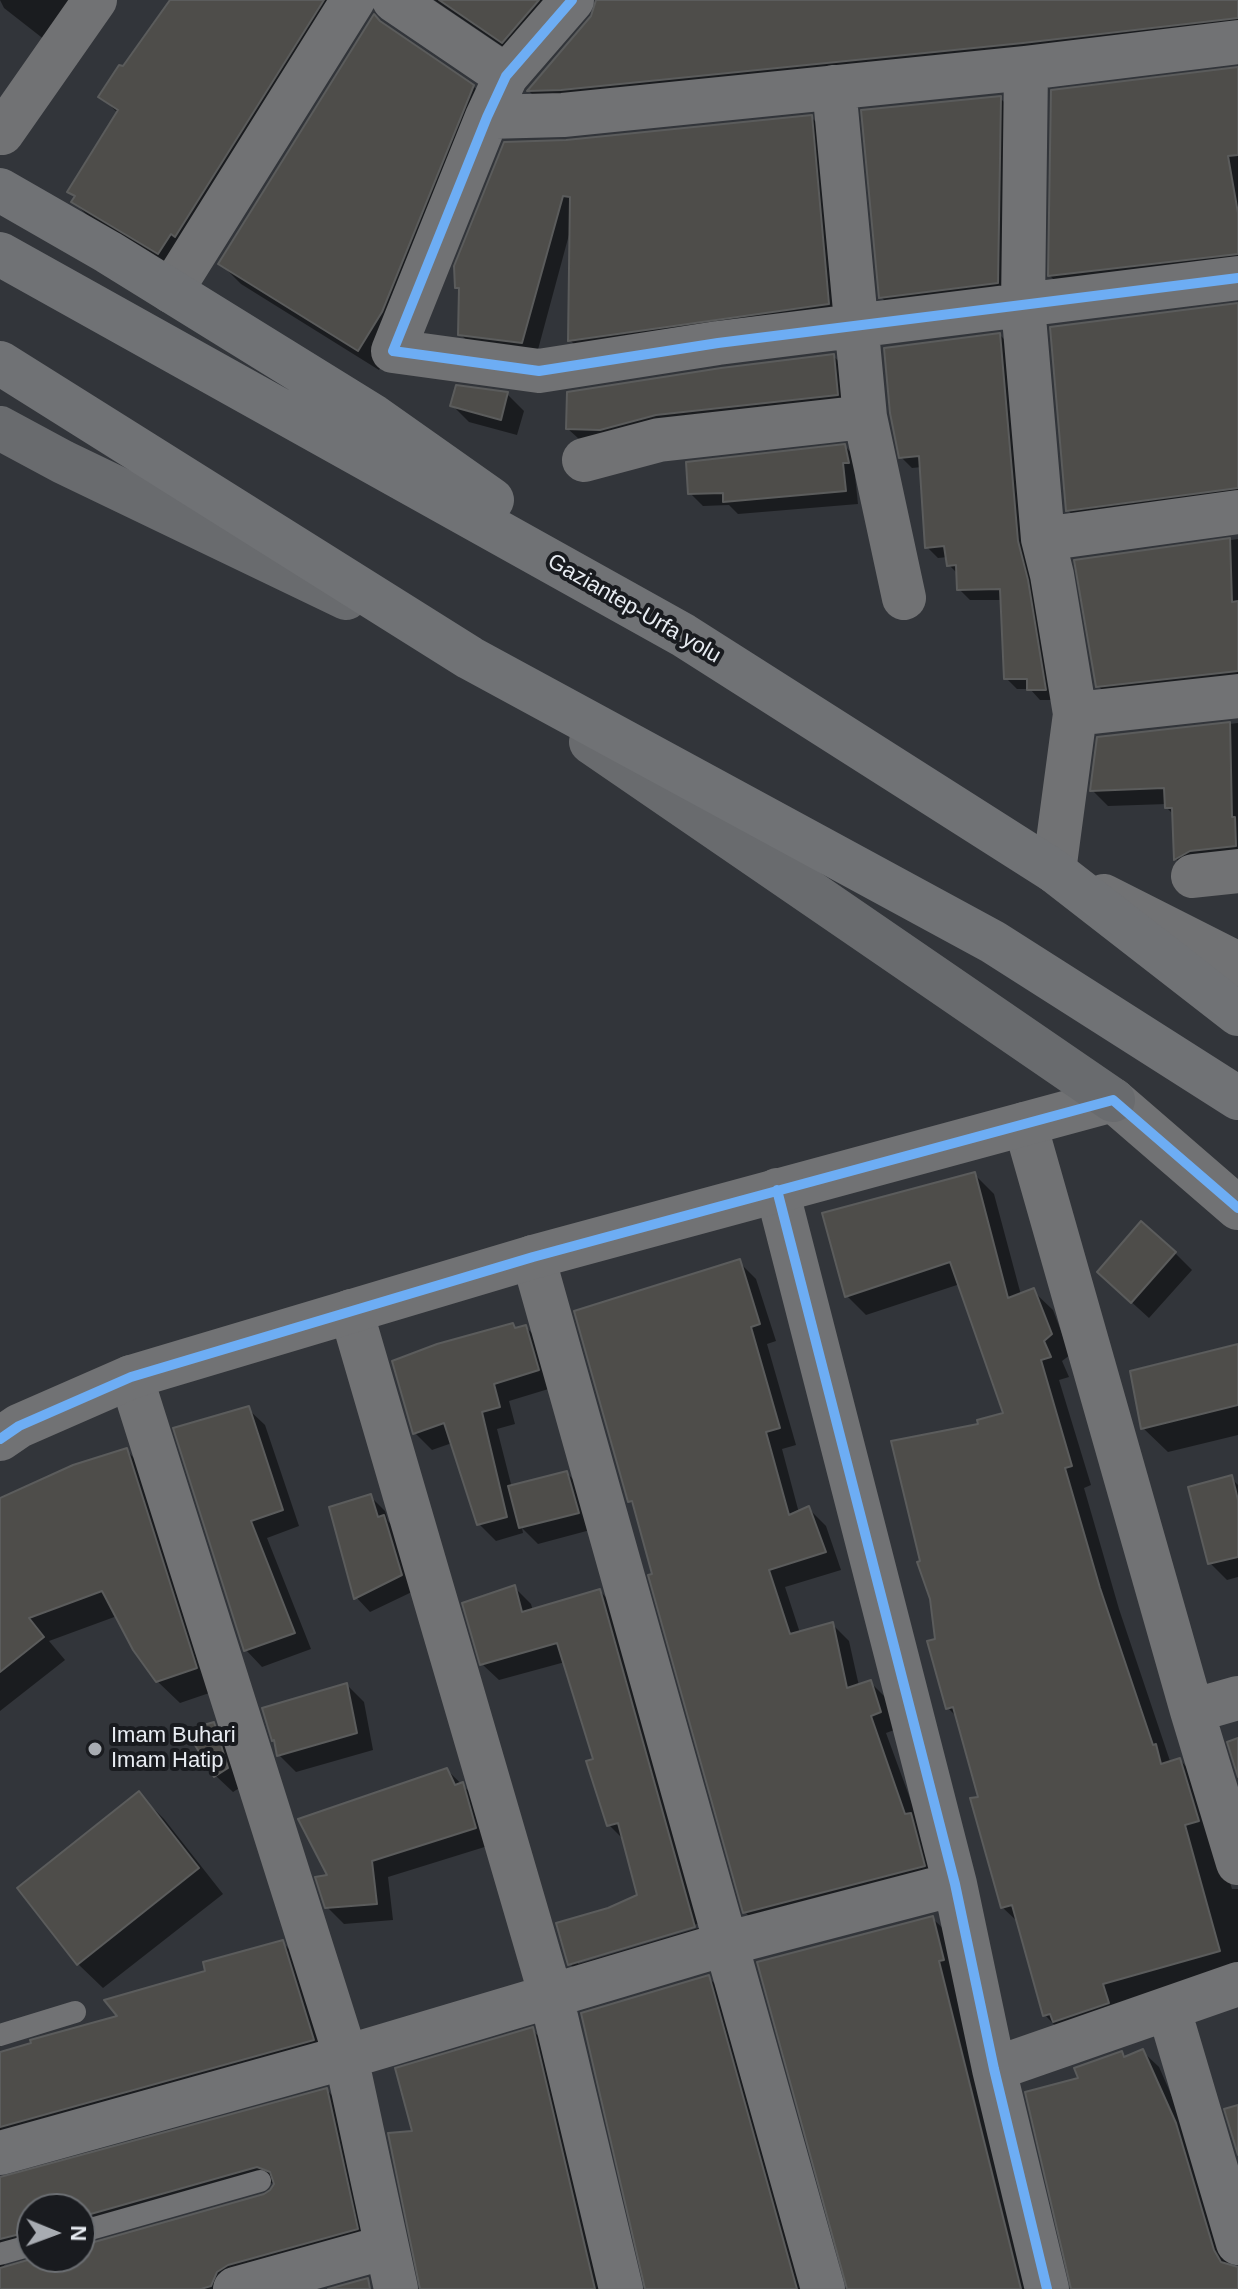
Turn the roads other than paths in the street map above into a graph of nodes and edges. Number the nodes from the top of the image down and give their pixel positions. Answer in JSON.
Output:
{"nodes":[{"id":1,"x":95,"y":0,"type":"edge"},
{"id":2,"x":353,"y":0,"type":"edge"},
{"id":3,"x":394,"y":0,"type":"edge"},
{"id":4,"x":572,"y":0,"type":"edge"},
{"id":5,"x":1238,"y":42,"type":"edge"},
{"id":6,"x":1026,"y":68,"type":"junction"},
{"id":7,"x":506,"y":76,"type":"junction"},
{"id":8,"x":834,"y":87,"type":"junction"},
{"id":9,"x":487,"y":117,"type":"junction"},
{"id":10,"x":2,"y":133,"type":"edge"},
{"id":11,"x":0,"y":190,"type":"edge"},
{"id":12,"x":0,"y":254,"type":"edge"},
{"id":13,"x":1238,"y":278,"type":"edge"},
{"id":14,"x":171,"y":291,"type":"junction"},
{"id":15,"x":1023,"y":306,"type":"junction"},
{"id":16,"x":855,"y":325,"type":"junction"},
{"id":17,"x":0,"y":363,"type":"edge"},
{"id":18,"x":865,"y":417,"type":"junction"},
{"id":19,"x":0,"y":428,"type":"edge"},
{"id":20,"x":584,"y":460,"type":"dead end"},
{"id":21,"x":1238,"y":512,"type":"edge"},
{"id":22,"x":1043,"y":539,"type":"junction"},
{"id":23,"x":904,"y":598,"type":"dead end"},
{"id":24,"x":683,"y":635,"type":"junction"},
{"id":25,"x":470,"y":658,"type":"junction"},
{"id":26,"x":1238,"y":696,"type":"edge"},
{"id":27,"x":1075,"y":714,"type":"junction"},
{"id":28,"x":1054,"y":871,"type":"junction"},
{"id":29,"x":1238,"y":871,"type":"edge"},
{"id":30,"x":1193,"y":876,"type":"dead end"},
{"id":31,"x":1238,"y":964,"type":"edge"},
{"id":32,"x":1238,"y":1014,"type":"edge"},
{"id":33,"x":1238,"y":1098,"type":"edge"},
{"id":34,"x":1113,"y":1100,"type":"junction"},
{"id":35,"x":1025,"y":1124,"type":"junction"},
{"id":36,"x":777,"y":1190,"type":"junction"},
{"id":37,"x":1238,"y":1208,"type":"edge"},
{"id":38,"x":533,"y":1257,"type":"junction"},
{"id":39,"x":351,"y":1311,"type":"junction"},
{"id":40,"x":131,"y":1377,"type":"junction"},
{"id":41,"x":0,"y":1439,"type":"edge"},
{"id":42,"x":1238,"y":1698,"type":"edge"},
{"id":43,"x":1192,"y":1711,"type":"junction"},
{"id":44,"x":1238,"y":1863,"type":"edge"},
{"id":45,"x":955,"y":1884,"type":"junction"},
{"id":46,"x":725,"y":1944,"type":"junction"},
{"id":47,"x":1238,"y":1984,"type":"edge"},
{"id":48,"x":551,"y":1996,"type":"junction"},
{"id":49,"x":1169,"y":2010,"type":"junction"},
{"id":50,"x":75,"y":2012,"type":"dead end"},
{"id":51,"x":0,"y":2035,"type":"edge"},
{"id":52,"x":346,"y":2057,"type":"junction"},
{"id":53,"x":994,"y":2069,"type":"junction"},
{"id":54,"x":0,"y":2153,"type":"edge"},
{"id":55,"x":260,"y":2181,"type":"dead end"},
{"id":56,"x":96,"y":2227,"type":"edge"},
{"id":57,"x":1238,"y":2243,"type":"edge"},
{"id":58,"x":386,"y":2247,"type":"junction"},
{"id":59,"x":235,"y":2289,"type":"edge"},
{"id":60,"x":396,"y":2289,"type":"edge"},
{"id":61,"x":621,"y":2289,"type":"edge"},
{"id":62,"x":823,"y":2289,"type":"edge"},
{"id":63,"x":1047,"y":2289,"type":"edge"}],
"edges":[{"from":1,"to":10,"type":"street"},
{"from":2,"to":14,"type":"street"},
{"from":3,"to":7,"type":"street"},
{"from":4,"to":7,"type":"street"},
{"from":5,"to":6,"type":"street"},
{"from":6,"to":8,"type":"street"},
{"from":6,"to":15,"type":"street"},
{"from":7,"to":9,"type":"street"},
{"from":8,"to":9,"type":"street"},
{"from":8,"to":16,"type":"street"},
{"from":9,"to":16,"type":"street"},
{"from":11,"to":14,"type":"highway"},
{"from":12,"to":24,"type":"highway","name":"Gaziantep-Urfa yolu"},
{"from":13,"to":15,"type":"street"},
{"from":14,"to":24,"type":"highway"},
{"from":15,"to":16,"type":"street"},
{"from":15,"to":22,"type":"street"},
{"from":16,"to":18,"type":"street"},
{"from":17,"to":25,"type":"highway"},
{"from":18,"to":20,"type":"street"},
{"from":18,"to":23,"type":"street"},
{"from":19,"to":25,"type":"main road"},
{"from":21,"to":22,"type":"street"},
{"from":22,"to":27,"type":"street"},
{"from":24,"to":28,"type":"highway","name":"Gaziantep-Urfa yolu"},
{"from":25,"to":33,"type":"highway"},
{"from":25,"to":34,"type":"main road"},
{"from":26,"to":27,"type":"street"},
{"from":27,"to":28,"type":"street"},
{"from":28,"to":31,"type":"street"},
{"from":28,"to":32,"type":"highway","name":"Gaziantep-Urfa yolu"},
{"from":29,"to":30,"type":"street"},
{"from":34,"to":35,"type":"street"},
{"from":34,"to":37,"type":"street"},
{"from":35,"to":36,"type":"street"},
{"from":35,"to":43,"type":"street"},
{"from":36,"to":38,"type":"street"},
{"from":36,"to":45,"type":"street"},
{"from":38,"to":39,"type":"street"},
{"from":38,"to":46,"type":"street"},
{"from":39,"to":40,"type":"street"},
{"from":39,"to":48,"type":"street"},
{"from":40,"to":41,"type":"street"},
{"from":40,"to":52,"type":"street"},
{"from":42,"to":43,"type":"street"},
{"from":43,"to":44,"type":"street"},
{"from":45,"to":46,"type":"street"},
{"from":45,"to":53,"type":"street"},
{"from":46,"to":48,"type":"street"},
{"from":46,"to":62,"type":"street"},
{"from":47,"to":49,"type":"street"},
{"from":48,"to":52,"type":"street"},
{"from":48,"to":61,"type":"street"},
{"from":49,"to":53,"type":"street"},
{"from":49,"to":57,"type":"street"},
{"from":50,"to":51,"type":"lane"},
{"from":52,"to":54,"type":"street"},
{"from":52,"to":58,"type":"street"},
{"from":53,"to":63,"type":"street"},
{"from":55,"to":56,"type":"lane"},
{"from":58,"to":59,"type":"street"},
{"from":58,"to":60,"type":"street"}]}
